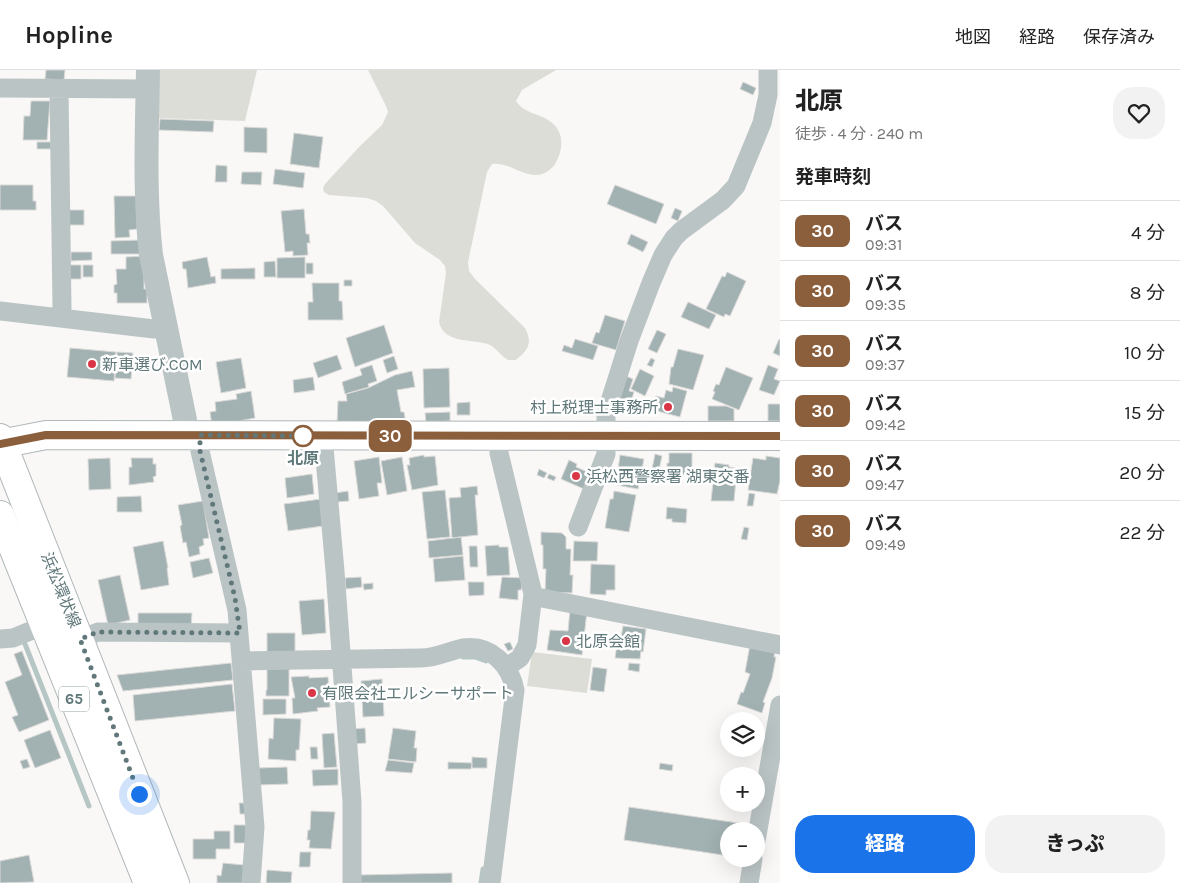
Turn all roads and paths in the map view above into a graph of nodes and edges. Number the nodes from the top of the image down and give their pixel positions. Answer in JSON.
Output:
{"nodes":[{"id":1,"x":768,"y":70,"type":"edge"},
{"id":2,"x":148,"y":80,"type":"edge"},
{"id":3,"x":0,"y":88,"type":"edge"},
{"id":4,"x":58,"y":89,"type":"junction"},
{"id":5,"x":0,"y":311,"type":"edge"},
{"id":6,"x":61,"y":318,"type":"junction"},
{"id":7,"x":166,"y":326,"type":"junction"},
{"id":8,"x":192,"y":435,"type":"junction"},
{"id":9,"x":323,"y":436,"type":"junction"},
{"id":10,"x":499,"y":436,"type":"junction"},
{"id":11,"x":606,"y":436,"type":"junction"},
{"id":12,"x":780,"y":436,"type":"edge"},
{"id":13,"x":1,"y":442,"type":"edge"},
{"id":14,"x":0,"y":514,"type":"edge"},
{"id":15,"x":578,"y":526,"type":"dead end"},
{"id":16,"x":533,"y":598,"type":"junction"},
{"id":17,"x":45,"y":625,"type":"junction"},
{"id":18,"x":240,"y":633,"type":"junction"},
{"id":19,"x":0,"y":639,"type":"edge"},
{"id":20,"x":80,"y":639,"type":"junction"},
{"id":21,"x":780,"y":645,"type":"edge"},
{"id":22,"x":342,"y":660,"type":"junction"},
{"id":23,"x":242,"y":661,"type":"junction"},
{"id":24,"x":507,"y":667,"type":"junction"},
{"id":25,"x":780,"y":705,"type":"edge"},
{"id":26,"x":106,"y":745,"type":"junction"},
{"id":27,"x":759,"y":822,"type":"edge"},
{"id":28,"x":752,"y":867,"type":"edge"},
{"id":29,"x":148,"y":883,"type":"edge"},
{"id":30,"x":175,"y":883,"type":"edge"},
{"id":31,"x":251,"y":883,"type":"edge"},
{"id":32,"x":352,"y":883,"type":"edge"},
{"id":33,"x":491,"y":883,"type":"edge"},
{"id":34,"x":749,"y":883,"type":"edge"}],
"edges":[{"from":1,"to":11,"type":"street"},
{"from":2,"to":4,"type":"street"},
{"from":2,"to":7,"type":"street"},
{"from":3,"to":4,"type":"street"},
{"from":4,"to":6,"type":"street"},
{"from":5,"to":6,"type":"street"},
{"from":6,"to":7,"type":"street"},
{"from":7,"to":8,"type":"street"},
{"from":8,"to":9,"type":"main road"},
{"from":8,"to":13,"type":"main road"},
{"from":8,"to":18,"type":"street"},
{"from":9,"to":10,"type":"main road"},
{"from":9,"to":22,"type":"street"},
{"from":10,"to":11,"type":"main road"},
{"from":10,"to":16,"type":"street"},
{"from":11,"to":12,"type":"main road"},
{"from":11,"to":15,"type":"street"},
{"from":13,"to":20,"type":"main road","name":"浜松環状線","number":"65"},
{"from":14,"to":17,"type":"main road","name":"浜松環状線","number":"65"},
{"from":16,"to":21,"type":"street"},
{"from":16,"to":24,"type":"street"},
{"from":17,"to":19,"type":"street"},
{"from":17,"to":26,"type":"main road","name":"浜松環状線","number":"65"},
{"from":18,"to":20,"type":"street"},
{"from":18,"to":23,"type":"street"},
{"from":20,"to":26,"type":"main road","name":"浜松環状線","number":"65"},
{"from":22,"to":23,"type":"street"},
{"from":22,"to":24,"type":"street"},
{"from":22,"to":32,"type":"street"},
{"from":23,"to":31,"type":"street"},
{"from":24,"to":33,"type":"street"},
{"from":25,"to":27,"type":"street"},
{"from":26,"to":29,"type":"main road","name":"浜松環状線","number":"65"},
{"from":26,"to":30,"type":"main road","name":"浜松環状線","number":"65"},
{"from":28,"to":34,"type":"street"}]}
